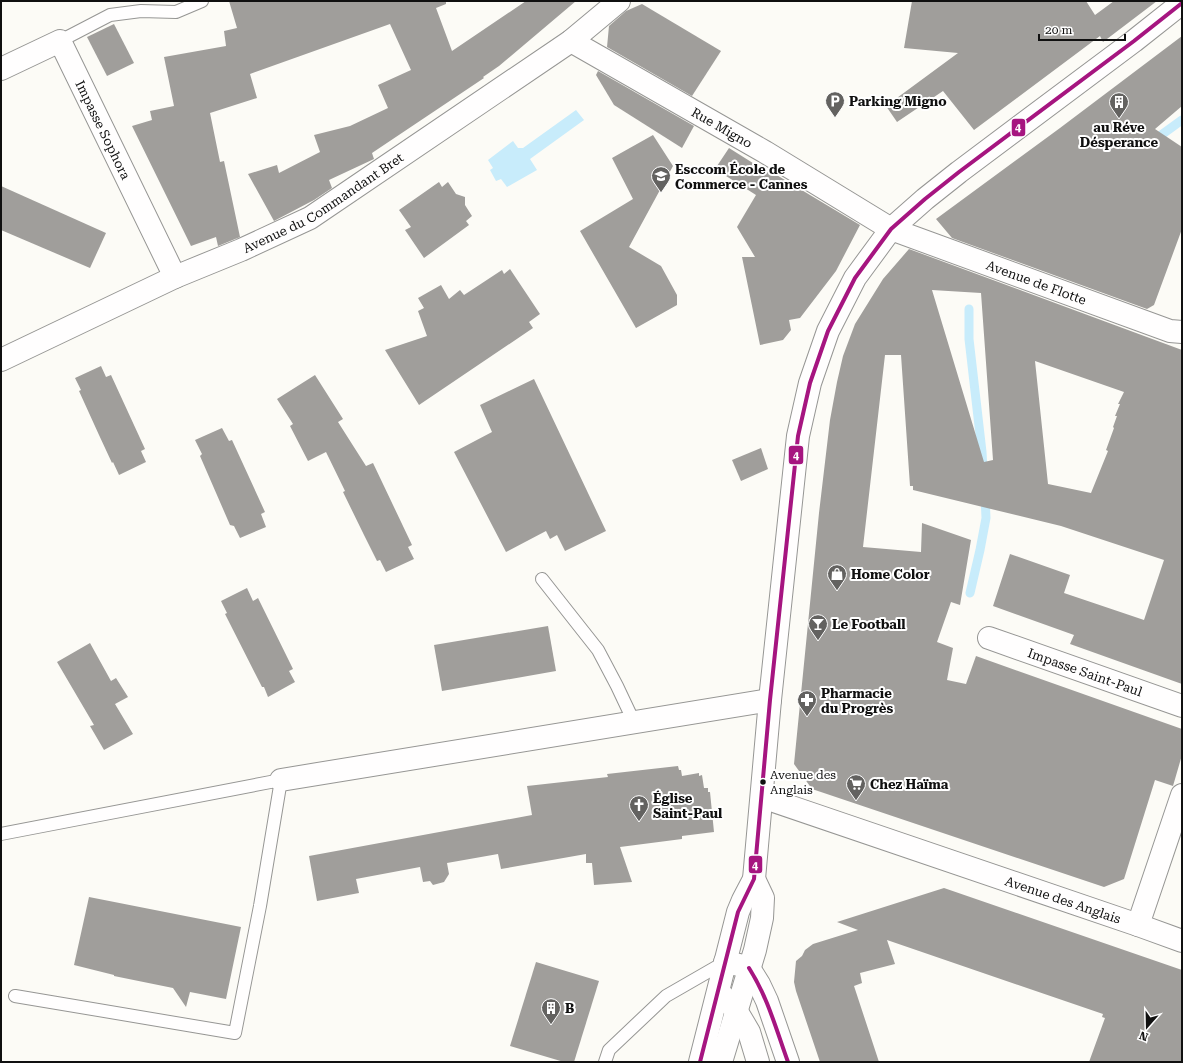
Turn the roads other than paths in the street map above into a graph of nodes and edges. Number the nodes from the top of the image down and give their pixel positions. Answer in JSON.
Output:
{"nodes":[{"id":1,"x":202,"y":1,"type":"edge"},
{"id":2,"x":620,"y":1,"type":"edge"},
{"id":3,"x":1182,"y":3,"type":"edge"},
{"id":4,"x":60,"y":41,"type":"junction"},
{"id":5,"x":571,"y":41,"type":"junction"},
{"id":6,"x":1,"y":69,"type":"edge"},
{"id":7,"x":891,"y":229,"type":"junction"},
{"id":8,"x":175,"y":277,"type":"junction"},
{"id":9,"x":1182,"y":332,"type":"edge"},
{"id":10,"x":1,"y":360,"type":"edge"},
{"id":11,"x":542,"y":579,"type":"dead end"},
{"id":12,"x":989,"y":638,"type":"dead end"},
{"id":13,"x":770,"y":700,"type":"junction"},
{"id":14,"x":1182,"y":706,"type":"edge"},
{"id":15,"x":634,"y":722,"type":"junction"},
{"id":16,"x":281,"y":780,"type":"junction"},
{"id":17,"x":1182,"y":795,"type":"edge"},
{"id":18,"x":762,"y":797,"type":"junction"},
{"id":19,"x":1,"y":834,"type":"edge"},
{"id":20,"x":754,"y":879,"type":"junction"},
{"id":21,"x":1138,"y":925,"type":"junction"},
{"id":22,"x":1182,"y":941,"type":"edge"},
{"id":23,"x":725,"y":962,"type":"junction"},
{"id":24,"x":749,"y":968,"type":"junction"},
{"id":25,"x":695,"y":980,"type":"junction"},
{"id":26,"x":718,"y":992,"type":"junction"},
{"id":27,"x":15,"y":996,"type":"dead end"},
{"id":28,"x":736,"y":1010,"type":"junction"},
{"id":29,"x":604,"y":1062,"type":"edge"},
{"id":30,"x":700,"y":1062,"type":"edge"},
{"id":31,"x":721,"y":1062,"type":"edge"},
{"id":32,"x":758,"y":1062,"type":"edge"},
{"id":33,"x":788,"y":1062,"type":"edge"}],
"edges":[{"from":1,"to":4,"type":"lane"},
{"from":2,"to":5,"type":"street","name":"Avenue du Commandant Bret"},
{"from":3,"to":7,"type":"street"},
{"from":4,"to":6,"type":"street"},
{"from":4,"to":8,"type":"street","name":"Impasse Sophora"},
{"from":5,"to":7,"type":"street","name":"Rue Migno"},
{"from":5,"to":8,"type":"street","name":"Avenue du Commandant Bret"},
{"from":7,"to":9,"type":"street","name":"Avenue de Flotte"},
{"from":7,"to":13,"type":"street"},
{"from":8,"to":10,"type":"street","name":"Avenue du Commandant Bret"},
{"from":11,"to":15,"type":"lane"},
{"from":12,"to":14,"type":"street","name":"Impasse Saint-Paul"},
{"from":13,"to":15,"type":"street"},
{"from":13,"to":18,"type":"street"},
{"from":15,"to":16,"type":"street"},
{"from":16,"to":19,"type":"lane"},
{"from":16,"to":27,"type":"lane"},
{"from":17,"to":21,"type":"street"},
{"from":18,"to":20,"type":"street"},
{"from":18,"to":21,"type":"street","name":"Avenue des Anglais"},
{"from":20,"to":23,"type":"street"},
{"from":20,"to":24,"type":"street"},
{"from":21,"to":22,"type":"street","name":"Avenue des Anglais"},
{"from":23,"to":24,"type":"street"},
{"from":23,"to":25,"type":"lane"},
{"from":23,"to":26,"type":"street"},
{"from":24,"to":28,"type":"street"},
{"from":24,"to":33,"type":"street"},
{"from":25,"to":26,"type":"lane"},
{"from":25,"to":29,"type":"lane"},
{"from":26,"to":28,"type":"street"},
{"from":26,"to":30,"type":"street"},
{"from":28,"to":31,"type":"street"},
{"from":28,"to":32,"type":"street"}]}
